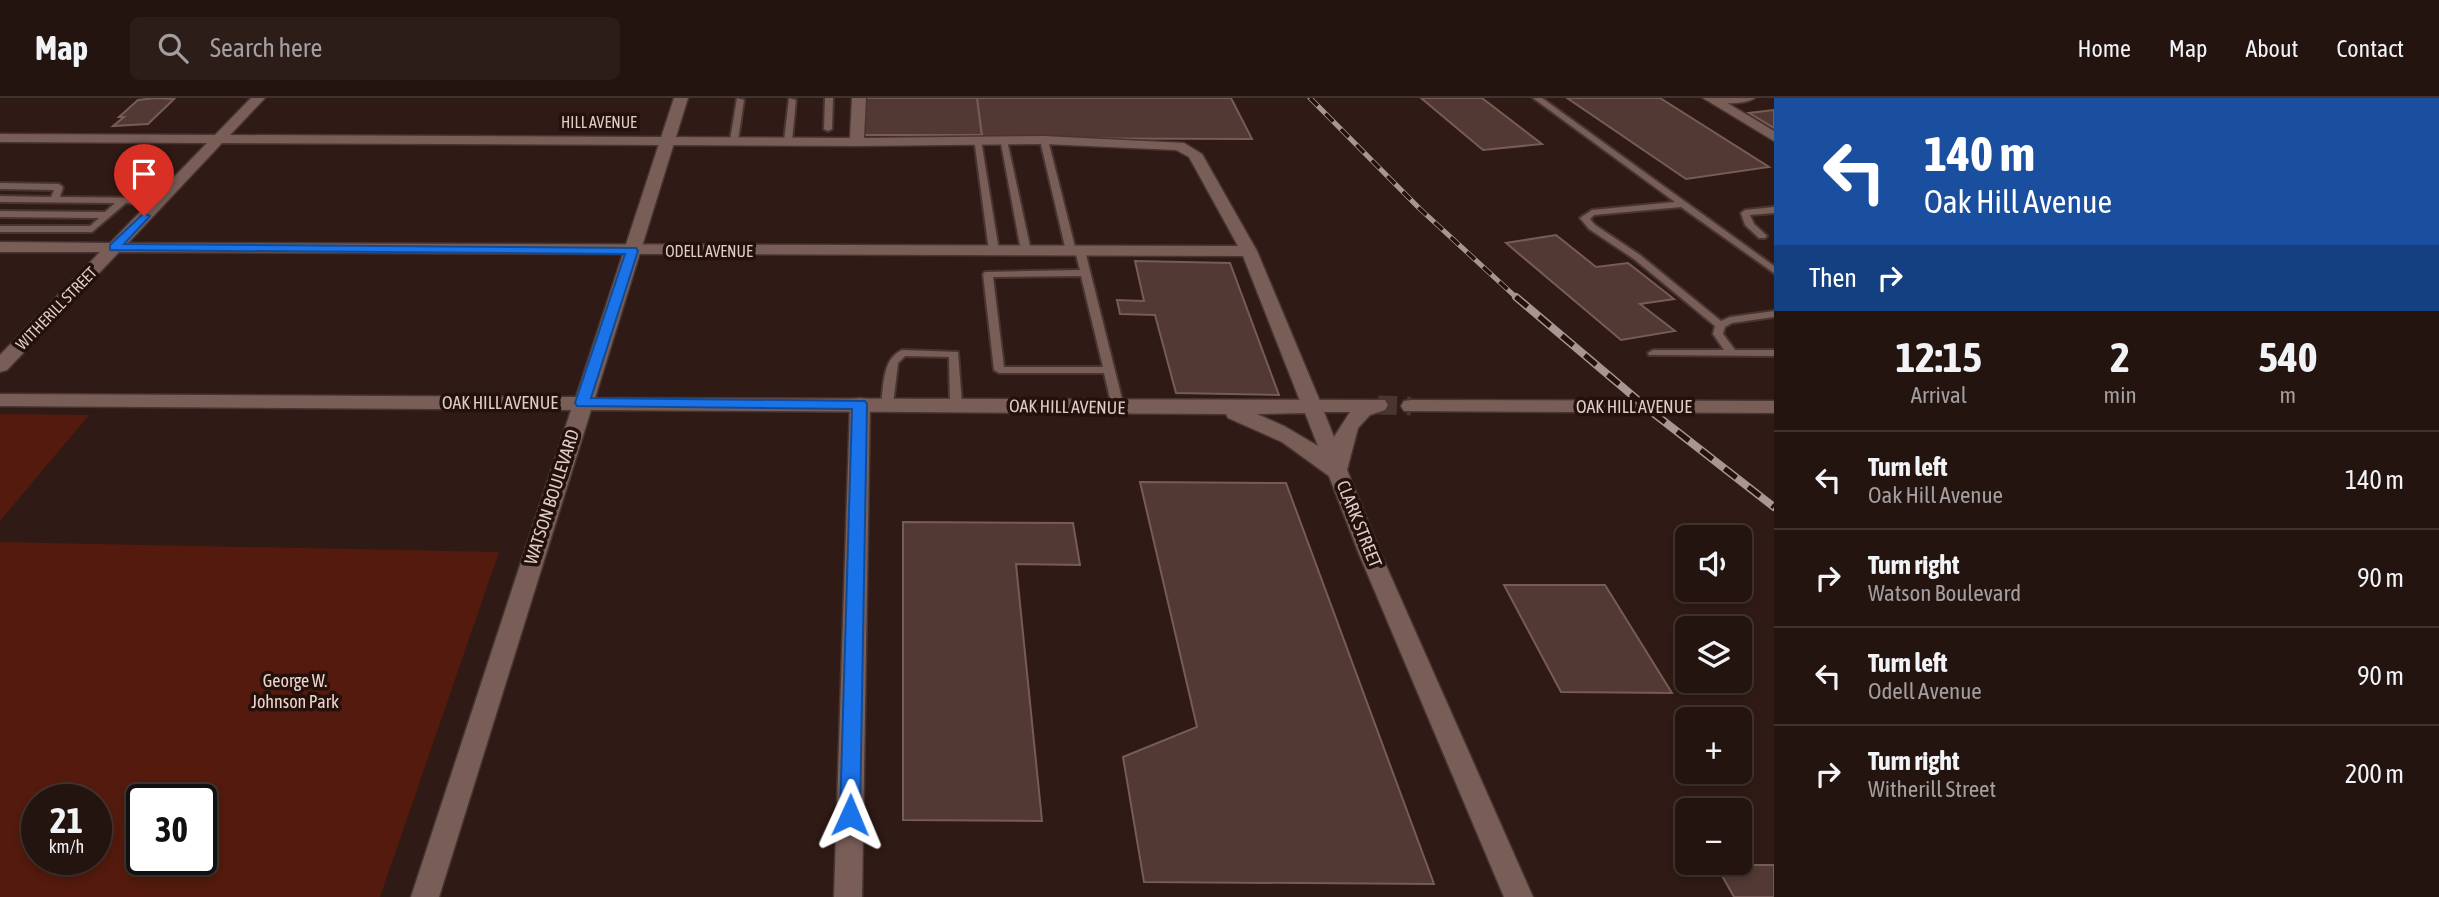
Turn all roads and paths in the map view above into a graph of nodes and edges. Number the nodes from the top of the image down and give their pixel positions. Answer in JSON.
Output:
{"nodes":[{"id":1,"x":258,"y":98,"type":"edge"},
{"id":2,"x":681,"y":98,"type":"edge"},
{"id":3,"x":829,"y":98,"type":"edge"},
{"id":4,"x":859,"y":98,"type":"edge"},
{"id":5,"x":1537,"y":98,"type":"edge"},
{"id":6,"x":1710,"y":98,"type":"edge"},
{"id":7,"x":1748,"y":98,"type":"edge"},
{"id":8,"x":740,"y":100,"type":"dead end"},
{"id":9,"x":792,"y":100,"type":"dead end"},
{"id":10,"x":828,"y":129,"type":"dead end"},
{"id":11,"x":1774,"y":137,"type":"edge"},
{"id":12,"x":1,"y":139,"type":"edge"},
{"id":13,"x":219,"y":139,"type":"junction"},
{"id":14,"x":667,"y":139,"type":"junction"},
{"id":15,"x":977,"y":140,"type":"junction"},
{"id":16,"x":1003,"y":140,"type":"junction"},
{"id":17,"x":1044,"y":140,"type":"junction"},
{"id":18,"x":734,"y":141,"type":"junction"},
{"id":19,"x":788,"y":141,"type":"junction"},
{"id":20,"x":857,"y":142,"type":"junction"},
{"id":21,"x":1195,"y":154,"type":"joint"},
{"id":22,"x":0,"y":186,"type":"edge"},
{"id":23,"x":0,"y":199,"type":"edge"},
{"id":24,"x":54,"y":200,"type":"junction"},
{"id":25,"x":124,"y":200,"type":"junction"},
{"id":26,"x":159,"y":201,"type":"junction"},
{"id":27,"x":1683,"y":204,"type":"junction"},
{"id":28,"x":1774,"y":210,"type":"edge"},
{"id":29,"x":0,"y":214,"type":"edge"},
{"id":30,"x":107,"y":215,"type":"junction"},
{"id":31,"x":0,"y":229,"type":"edge"},
{"id":32,"x":1774,"y":235,"type":"edge"},
{"id":33,"x":1762,"y":236,"type":"junction"},
{"id":34,"x":1731,"y":238,"type":"junction"},
{"id":35,"x":0,"y":247,"type":"edge"},
{"id":36,"x":114,"y":247,"type":"junction"},
{"id":37,"x":632,"y":251,"type":"junction"},
{"id":38,"x":994,"y":251,"type":"junction"},
{"id":39,"x":1026,"y":251,"type":"junction"},
{"id":40,"x":1076,"y":251,"type":"junction"},
{"id":41,"x":1250,"y":251,"type":"junction"},
{"id":42,"x":1772,"y":267,"type":"edge"},
{"id":43,"x":1085,"y":273,"type":"junction"},
{"id":44,"x":1774,"y":314,"type":"edge"},
{"id":45,"x":1720,"y":325,"type":"junction"},
{"id":46,"x":1653,"y":353,"type":"dead end"},
{"id":47,"x":1774,"y":353,"type":"edge"},
{"id":48,"x":1732,"y":354,"type":"junction"},
{"id":49,"x":0,"y":366,"type":"edge"},
{"id":50,"x":1109,"y":370,"type":"junction"},
{"id":51,"x":0,"y":400,"type":"edge"},
{"id":52,"x":583,"y":403,"type":"junction"},
{"id":53,"x":860,"y":404,"type":"junction"},
{"id":54,"x":887,"y":405,"type":"junction"},
{"id":55,"x":957,"y":405,"type":"junction"},
{"id":56,"x":1312,"y":406,"type":"junction"},
{"id":57,"x":1411,"y":406,"type":"tunnel mouth"},
{"id":58,"x":1118,"y":407,"type":"junction"},
{"id":59,"x":1774,"y":407,"type":"edge"},
{"id":60,"x":1207,"y":408,"type":"junction"},
{"id":61,"x":1338,"y":472,"type":"junction"},
{"id":62,"x":425,"y":897,"type":"edge"},
{"id":63,"x":848,"y":897,"type":"edge"},
{"id":64,"x":1519,"y":897,"type":"edge"}],
"edges":[{"from":1,"to":13,"type":"street","name":"WITHERILL STREET"},
{"from":2,"to":14,"type":"street","name":"WATSON BOULEVARD"},
{"from":3,"to":10,"type":"lane"},
{"from":4,"to":20,"type":"street"},
{"from":5,"to":27,"type":"lane"},
{"from":6,"to":7,"type":"street"},
{"from":6,"to":11,"type":"street"},
{"from":8,"to":18,"type":"lane"},
{"from":9,"to":19,"type":"lane"},
{"from":12,"to":13,"type":"street","name":"HILL AVENUE"},
{"from":13,"to":14,"type":"street","name":"HILL AVENUE"},
{"from":13,"to":26,"type":"street","name":"WITHERILL STREET"},
{"from":14,"to":18,"type":"street","name":"HILL AVENUE"},
{"from":14,"to":37,"type":"street","name":"WATSON BOULEVARD"},
{"from":15,"to":16,"type":"street","name":"HILL AVENUE"},
{"from":15,"to":20,"type":"street","name":"HILL AVENUE"},
{"from":15,"to":38,"type":"lane"},
{"from":16,"to":17,"type":"street","name":"HILL AVENUE"},
{"from":16,"to":39,"type":"lane"},
{"from":17,"to":21,"type":"street","name":"HILL AVENUE"},
{"from":17,"to":40,"type":"lane"},
{"from":18,"to":19,"type":"street","name":"HILL AVENUE"},
{"from":19,"to":20,"type":"street","name":"HILL AVENUE"},
{"from":21,"to":41,"type":"street","name":"CLARK STREET"},
{"from":22,"to":24,"type":"lane"},
{"from":23,"to":24,"type":"lane"},
{"from":24,"to":25,"type":"lane"},
{"from":25,"to":26,"type":"lane"},
{"from":25,"to":30,"type":"lane"},
{"from":26,"to":36,"type":"street","name":"WITHERILL STREET"},
{"from":27,"to":34,"type":"lane"},
{"from":27,"to":45,"type":"lane"},
{"from":28,"to":33,"type":"lane"},
{"from":29,"to":30,"type":"lane"},
{"from":30,"to":31,"type":"lane"},
{"from":32,"to":33,"type":"lane"},
{"from":33,"to":34,"type":"lane"},
{"from":34,"to":42,"type":"lane"},
{"from":35,"to":36,"type":"street","name":"ODELL AVENUE"},
{"from":36,"to":37,"type":"street","name":"ODELL AVENUE"},
{"from":36,"to":49,"type":"street","name":"WITHERILL STREET"},
{"from":37,"to":38,"type":"street","name":"ODELL AVENUE"},
{"from":37,"to":52,"type":"street","name":"WATSON BOULEVARD"},
{"from":38,"to":39,"type":"street","name":"ODELL AVENUE"},
{"from":39,"to":40,"type":"street","name":"ODELL AVENUE"},
{"from":40,"to":41,"type":"street","name":"ODELL AVENUE"},
{"from":40,"to":43,"type":"lane"},
{"from":41,"to":56,"type":"street","name":"CLARK STREET"},
{"from":43,"to":50,"type":"lane"},
{"from":43,"to":50,"type":"lane"},
{"from":44,"to":45,"type":"lane"},
{"from":45,"to":48,"type":"lane"},
{"from":46,"to":48,"type":"lane"},
{"from":47,"to":48,"type":"lane"},
{"from":50,"to":58,"type":"lane"},
{"from":51,"to":52,"type":"street","name":"OAK HILL AVENUE"},
{"from":52,"to":53,"type":"street","name":"OAK HILL AVENUE"},
{"from":52,"to":62,"type":"street","name":"WATSON BOULEVARD"},
{"from":53,"to":54,"type":"street","name":"OAK HILL AVENUE"},
{"from":53,"to":63,"type":"street"},
{"from":54,"to":55,"type":"street","name":"OAK HILL AVENUE"},
{"from":54,"to":55,"type":"lane"},
{"from":55,"to":58,"type":"street","name":"OAK HILL AVENUE"},
{"from":56,"to":60,"type":"street","name":"OAK HILL AVENUE"},
{"from":56,"to":61,"type":"street","name":"CLARK STREET"},
{"from":56,"to":61,"type":"street","name":"OAK HILL AVENUE"},
{"from":57,"to":59,"type":"street","name":"OAK HILL AVENUE"},
{"from":58,"to":60,"type":"street","name":"OAK HILL AVENUE"},
{"from":60,"to":61,"type":"street"},
{"from":61,"to":64,"type":"street","name":"CLARK STREET"}]}
